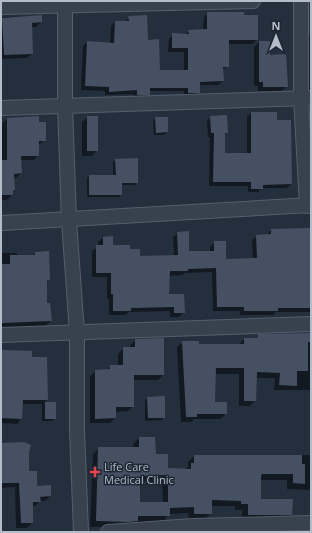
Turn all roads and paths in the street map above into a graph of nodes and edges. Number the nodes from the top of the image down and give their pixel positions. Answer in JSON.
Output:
{"nodes":[{"id":1,"x":253,"y":1,"type":"edge"},
{"id":2,"x":301,"y":1,"type":"edge"},
{"id":3,"x":65,"y":4,"type":"edge"},
{"id":4,"x":1,"y":7,"type":"edge"},
{"id":5,"x":306,"y":98,"type":"edge"},
{"id":6,"x":65,"y":106,"type":"junction"},
{"id":7,"x":1,"y":108,"type":"edge"},
{"id":8,"x":309,"y":206,"type":"edge"},
{"id":9,"x":69,"y":221,"type":"junction"},
{"id":10,"x":1,"y":223,"type":"edge"},
{"id":11,"x":311,"y":324,"type":"edge"},
{"id":12,"x":77,"y":333,"type":"junction"},
{"id":13,"x":1,"y":335,"type":"edge"},
{"id":14,"x":311,"y":523,"type":"edge"},
{"id":15,"x":81,"y":532,"type":"edge"},
{"id":16,"x":108,"y":532,"type":"edge"}],
"edges":[{"from":1,"to":3,"type":"street"},
{"from":2,"to":5,"type":"street"},
{"from":3,"to":4,"type":"street"},
{"from":3,"to":6,"type":"street"},
{"from":5,"to":6,"type":"street"},
{"from":5,"to":8,"type":"street"},
{"from":6,"to":7,"type":"street"},
{"from":6,"to":9,"type":"street"},
{"from":8,"to":9,"type":"street"},
{"from":9,"to":10,"type":"street"},
{"from":9,"to":12,"type":"street"},
{"from":11,"to":12,"type":"street"},
{"from":12,"to":13,"type":"street"},
{"from":12,"to":15,"type":"street"},
{"from":14,"to":16,"type":"street"}]}
